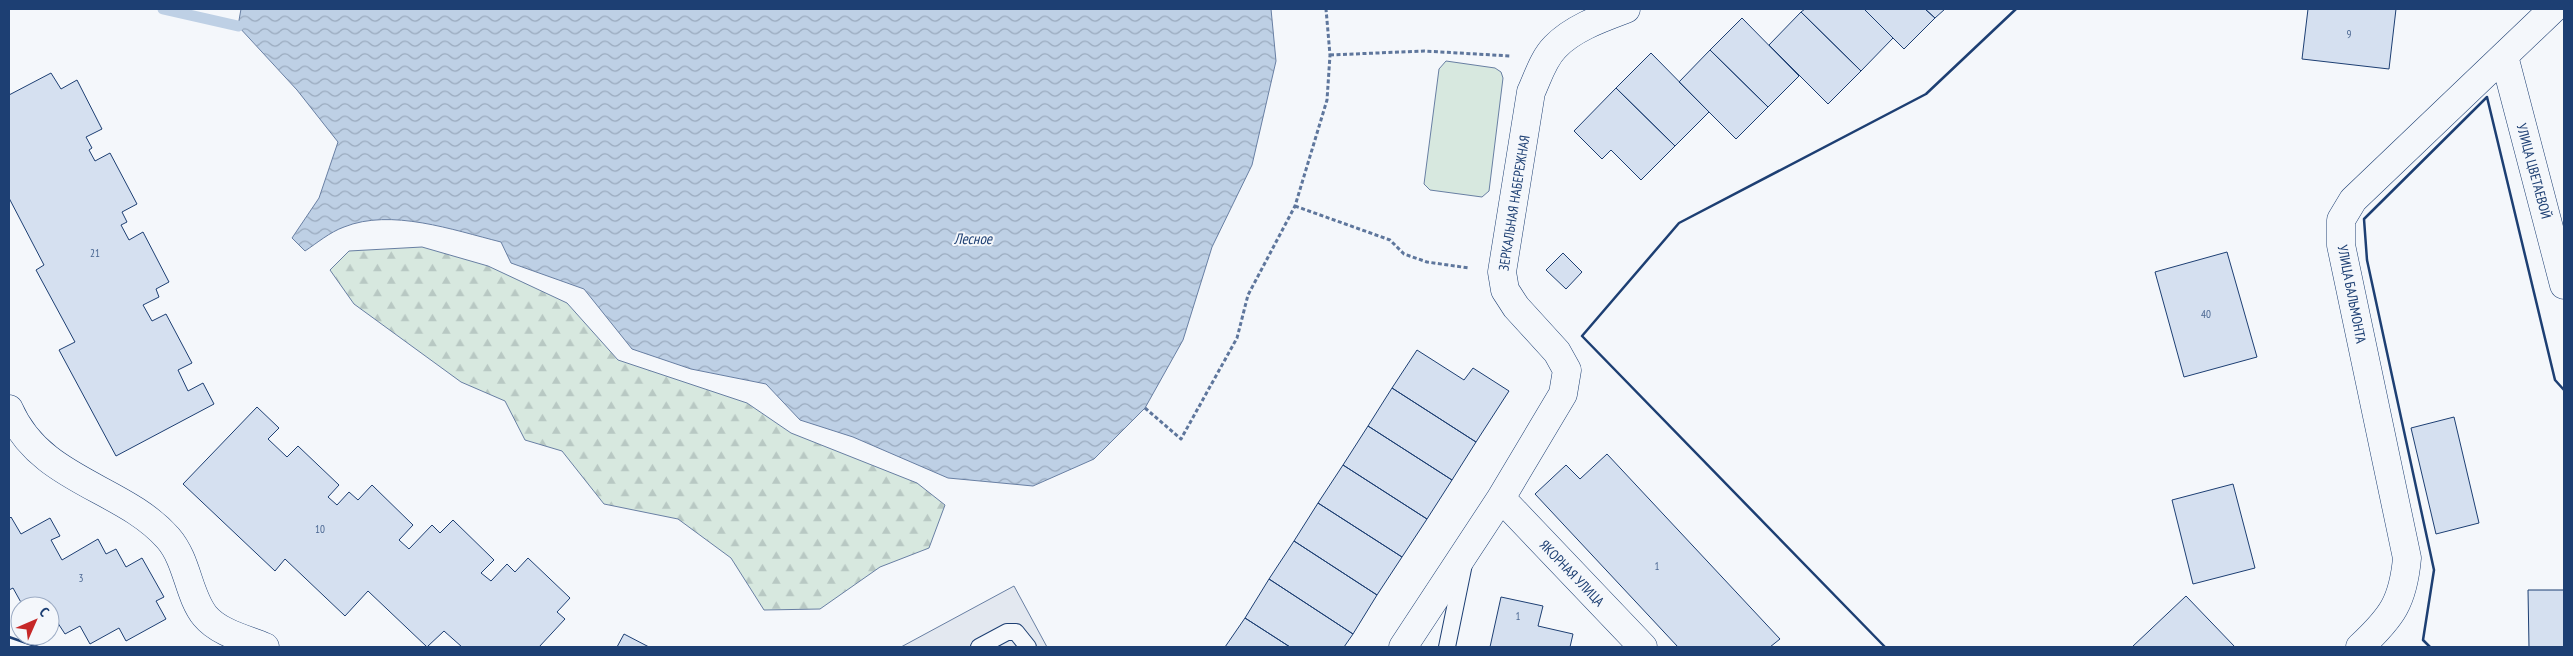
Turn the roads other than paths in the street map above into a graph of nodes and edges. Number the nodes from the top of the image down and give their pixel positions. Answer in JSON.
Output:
{"nodes":[{"id":1,"x":1626,"y":9,"type":"edge"},
{"id":2,"x":2553,"y":9,"type":"edge"},
{"id":3,"x":2504,"y":56,"type":"junction"},
{"id":4,"x":2564,"y":285,"type":"edge"},
{"id":5,"x":9,"y":409,"type":"edge"},
{"id":6,"x":1501,"y":498,"type":"junction"},
{"id":7,"x":1467,"y":550,"type":"junction"},
{"id":8,"x":2375,"y":642,"type":"edge"},
{"id":9,"x":265,"y":647,"type":"edge"},
{"id":10,"x":979,"y":647,"type":"edge"},
{"id":11,"x":1028,"y":647,"type":"edge"},
{"id":12,"x":1403,"y":647,"type":"edge"},
{"id":13,"x":1448,"y":647,"type":"edge"},
{"id":14,"x":1643,"y":647,"type":"edge"}],
"edges":[{"from":1,"to":6,"type":"street","name":"ЗЕРКАЛЬНАЯ НАБЕРЕЖНАЯ"},
{"from":2,"to":3,"type":"street","name":"УЛИЦА БАЛЬМОНТА"},
{"from":3,"to":4,"type":"street","name":"УЛИЦА ЦВЕТАЕВОЙ"},
{"from":3,"to":8,"type":"street","name":"УЛИЦА БАЛЬМОНТА"},
{"from":5,"to":9,"type":"street"},
{"from":6,"to":7,"type":"street","name":"ЗЕРКАЛЬНАЯ НАБЕРЕЖНАЯ"},
{"from":6,"to":14,"type":"street","name":"ЯКОРНАЯ УЛИЦА"},
{"from":7,"to":12,"type":"street","name":"ЗЕРКАЛЬНАЯ НАБЕРЕЖНАЯ"},
{"from":7,"to":13,"type":"lane"},
{"from":10,"to":11,"type":"lane"}]}
